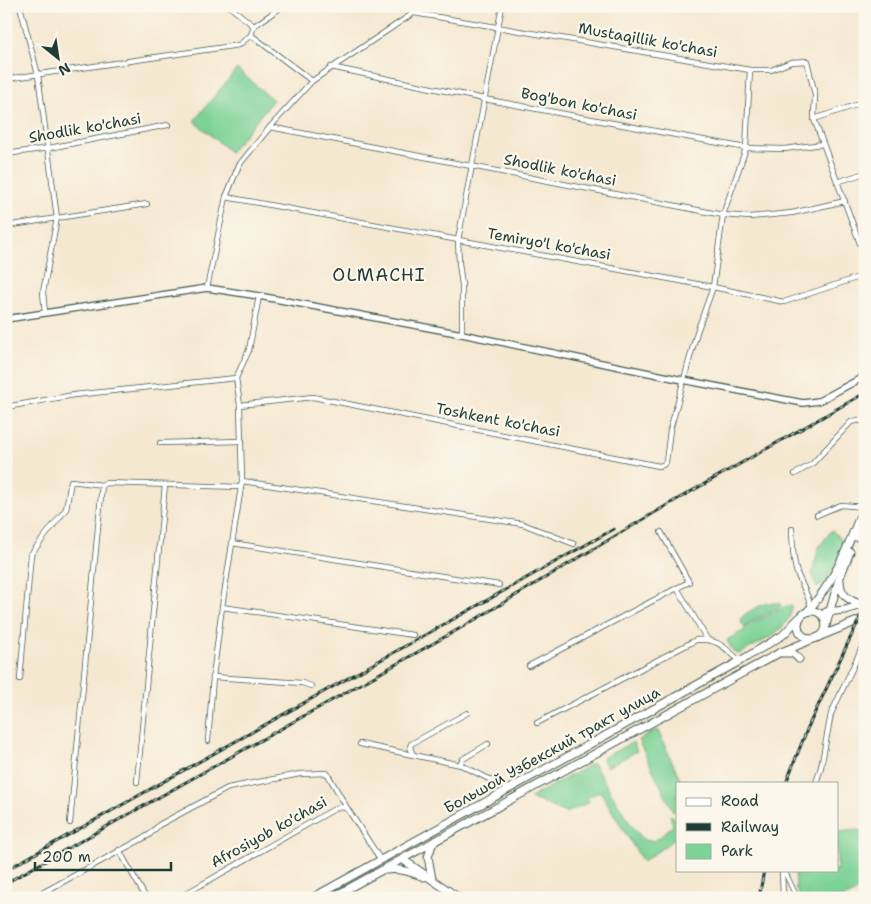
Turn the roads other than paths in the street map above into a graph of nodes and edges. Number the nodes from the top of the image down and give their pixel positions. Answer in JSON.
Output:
{"nodes":[{"id":1,"x":15,"y":6,"type":"edge"},
{"id":2,"x":20,"y":6,"type":"edge"},
{"id":3,"x":229,"y":6,"type":"edge"},
{"id":4,"x":283,"y":6,"type":"edge"},
{"id":5,"x":424,"y":6,"type":"edge"},
{"id":6,"x":502,"y":6,"type":"edge"},
{"id":7,"x":6,"y":8,"type":"edge"},
{"id":8,"x":414,"y":13,"type":"junction"},
{"id":9,"x":254,"y":26,"type":"junction"},
{"id":10,"x":498,"y":27,"type":"junction"},
{"id":11,"x":251,"y":35,"type":"junction"},
{"id":12,"x":331,"y":68,"type":"junction"},
{"id":13,"x":750,"y":70,"type":"junction"},
{"id":14,"x":38,"y":75,"type":"junction"},
{"id":15,"x":6,"y":80,"type":"edge"},
{"id":16,"x":312,"y":81,"type":"junction"},
{"id":17,"x":484,"y":99,"type":"junction"},
{"id":18,"x":865,"y":102,"type":"edge"},
{"id":19,"x":814,"y":119,"type":"junction"},
{"id":20,"x":168,"y":126,"type":"dead end"},
{"id":21,"x":270,"y":127,"type":"junction"},
{"id":22,"x":823,"y":144,"type":"junction"},
{"id":23,"x":49,"y":148,"type":"junction"},
{"id":24,"x":746,"y":148,"type":"junction"},
{"id":25,"x":6,"y":154,"type":"edge"},
{"id":26,"x":471,"y":166,"type":"junction"},
{"id":27,"x":865,"y":173,"type":"edge"},
{"id":28,"x":838,"y":182,"type":"junction"},
{"id":29,"x":226,"y":197,"type":"junction"},
{"id":30,"x":845,"y":200,"type":"junction"},
{"id":31,"x":147,"y":204,"type":"dead end"},
{"id":32,"x":723,"y":215,"type":"junction"},
{"id":33,"x":57,"y":218,"type":"junction"},
{"id":34,"x":6,"y":226,"type":"edge"},
{"id":35,"x":458,"y":240,"type":"junction"},
{"id":36,"x":865,"y":257,"type":"edge"},
{"id":37,"x":865,"y":275,"type":"edge"},
{"id":38,"x":713,"y":287,"type":"junction"},
{"id":39,"x":207,"y":288,"type":"junction"},
{"id":40,"x":259,"y":296,"type":"junction"},
{"id":41,"x":45,"y":313,"type":"junction"},
{"id":42,"x":6,"y":320,"type":"edge"},
{"id":43,"x":462,"y":334,"type":"junction"},
{"id":44,"x":865,"y":376,"type":"edge"},
{"id":45,"x":236,"y":378,"type":"junction"},
{"id":46,"x":683,"y":380,"type":"junction"},
{"id":47,"x":240,"y":405,"type":"junction"},
{"id":48,"x":6,"y":407,"type":"edge"},
{"id":49,"x":865,"y":423,"type":"edge"},
{"id":50,"x":242,"y":441,"type":"junction"},
{"id":51,"x":160,"y":443,"type":"dead end"},
{"id":52,"x":795,"y":474,"type":"dead end"},
{"id":53,"x":242,"y":481,"type":"junction"},
{"id":54,"x":102,"y":485,"type":"junction"},
{"id":55,"x":165,"y":485,"type":"junction"},
{"id":56,"x":241,"y":487,"type":"junction"},
{"id":57,"x":864,"y":506,"type":"edge"},
{"id":58,"x":817,"y":515,"type":"dead end"},
{"id":59,"x":865,"y":517,"type":"edge"},
{"id":60,"x":792,"y":529,"type":"dead end"},
{"id":61,"x":662,"y":532,"type":"dead end"},
{"id":62,"x":232,"y":543,"type":"junction"},
{"id":63,"x":574,"y":544,"type":"dead end"},
{"id":64,"x":841,"y":574,"type":"junction"},
{"id":65,"x":499,"y":585,"type":"dead end"},
{"id":66,"x":678,"y":588,"type":"junction"},
{"id":67,"x":863,"y":605,"type":"edge"},
{"id":68,"x":222,"y":608,"type":"junction"},
{"id":69,"x":810,"y":610,"type":"junction"},
{"id":70,"x":829,"y":612,"type":"junction"},
{"id":71,"x":799,"y":618,"type":"junction"},
{"id":72,"x":865,"y":618,"type":"edge"},
{"id":73,"x":826,"y":625,"type":"junction"},
{"id":74,"x":413,"y":635,"type":"dead end"},
{"id":75,"x":817,"y":638,"type":"junction"},
{"id":76,"x":707,"y":639,"type":"junction"},
{"id":77,"x":865,"y":642,"type":"edge"},
{"id":78,"x":779,"y":653,"type":"junction"},
{"id":79,"x":799,"y":659,"type":"dead end"},
{"id":80,"x":740,"y":661,"type":"junction"},
{"id":81,"x":530,"y":666,"type":"dead end"},
{"id":82,"x":213,"y":677,"type":"junction"},
{"id":83,"x":20,"y":678,"type":"dead end"},
{"id":84,"x":311,"y":686,"type":"dead end"},
{"id":85,"x":467,"y":713,"type":"dead end"},
{"id":86,"x":537,"y":723,"type":"dead end"},
{"id":87,"x":208,"y":741,"type":"dead end"},
{"id":88,"x":360,"y":744,"type":"dead end"},
{"id":89,"x":488,"y":744,"type":"dead end"},
{"id":90,"x":413,"y":754,"type":"junction"},
{"id":91,"x":461,"y":765,"type":"junction"},
{"id":92,"x":137,"y":782,"type":"dead end"},
{"id":93,"x":816,"y":782,"type":"edge"},
{"id":94,"x":510,"y":789,"type":"junction"},
{"id":95,"x":347,"y":808,"type":"junction"},
{"id":96,"x":70,"y":823,"type":"dead end"},
{"id":97,"x":433,"y":842,"type":"junction"},
{"id":98,"x":119,"y":850,"type":"junction"},
{"id":99,"x":380,"y":859,"type":"junction"},
{"id":100,"x":402,"y":859,"type":"junction"},
{"id":101,"x":381,"y":870,"type":"junction"},
{"id":102,"x":783,"y":872,"type":"edge"},
{"id":103,"x":784,"y":872,"type":"edge"},
{"id":104,"x":434,"y":881,"type":"junction"},
{"id":105,"x":33,"y":898,"type":"edge"},
{"id":106,"x":146,"y":898,"type":"edge"},
{"id":107,"x":178,"y":898,"type":"edge"},
{"id":108,"x":312,"y":898,"type":"edge"},
{"id":109,"x":331,"y":898,"type":"edge"},
{"id":110,"x":459,"y":898,"type":"edge"},
{"id":111,"x":783,"y":898,"type":"edge"},
{"id":112,"x":797,"y":898,"type":"edge"}],
"edges":[{"from":1,"to":7,"type":"street"},
{"from":2,"to":14,"type":"street"},
{"from":3,"to":9,"type":"street"},
{"from":4,"to":9,"type":"street"},
{"from":5,"to":8,"type":"street"},
{"from":6,"to":10,"type":"street"},
{"from":8,"to":10,"type":"street","name":"Mustaqillik ko'chasi"},
{"from":8,"to":12,"type":"street"},
{"from":9,"to":11,"type":"street"},
{"from":10,"to":13,"type":"street","name":"Mustaqillik ko'chasi"},
{"from":10,"to":17,"type":"street"},
{"from":11,"to":14,"type":"street"},
{"from":11,"to":16,"type":"street"},
{"from":12,"to":16,"type":"street"},
{"from":12,"to":17,"type":"street","name":"Bog'bon ko'chasi"},
{"from":13,"to":19,"type":"street","name":"Mustaqillik ko'chasi"},
{"from":13,"to":24,"type":"street","name":"Toshkent ko'chasi"},
{"from":14,"to":15,"type":"street"},
{"from":14,"to":23,"type":"street"},
{"from":16,"to":21,"type":"street"},
{"from":17,"to":24,"type":"street","name":"Bog'bon ko'chasi"},
{"from":17,"to":26,"type":"street"},
{"from":18,"to":19,"type":"street"},
{"from":19,"to":22,"type":"street"},
{"from":20,"to":23,"type":"street","name":"Shodlik ko'chasi"},
{"from":21,"to":26,"type":"street","name":"Shodlik ko'chasi"},
{"from":21,"to":29,"type":"street"},
{"from":22,"to":24,"type":"street","name":"Bog'bon ko'chasi"},
{"from":22,"to":28,"type":"street"},
{"from":23,"to":25,"type":"street","name":"Shodlik ko'chasi"},
{"from":23,"to":33,"type":"street"},
{"from":24,"to":32,"type":"street","name":"Toshkent ko'chasi"},
{"from":26,"to":32,"type":"street","name":"Shodlik ko'chasi"},
{"from":26,"to":35,"type":"street"},
{"from":27,"to":28,"type":"street"},
{"from":28,"to":30,"type":"street"},
{"from":29,"to":35,"type":"street","name":"Temiryo'l ko'chasi"},
{"from":29,"to":39,"type":"street"},
{"from":30,"to":32,"type":"street","name":"Shodlik ko'chasi"},
{"from":30,"to":36,"type":"street"},
{"from":31,"to":33,"type":"street"},
{"from":32,"to":38,"type":"street","name":"Toshkent ko'chasi"},
{"from":33,"to":34,"type":"street"},
{"from":33,"to":41,"type":"street"},
{"from":35,"to":38,"type":"street","name":"Temiryo'l ko'chasi"},
{"from":35,"to":43,"type":"street"},
{"from":37,"to":38,"type":"street","name":"Temiryo'l ko'chasi"},
{"from":38,"to":46,"type":"street","name":"Toshkent ko'chasi"},
{"from":39,"to":40,"type":"street"},
{"from":39,"to":41,"type":"street"},
{"from":40,"to":43,"type":"street"},
{"from":40,"to":45,"type":"street"},
{"from":41,"to":42,"type":"street"},
{"from":43,"to":46,"type":"street"},
{"from":44,"to":46,"type":"street"},
{"from":45,"to":47,"type":"street"},
{"from":45,"to":48,"type":"street"},
{"from":46,"to":47,"type":"street","name":"Toshkent ko'chasi"},
{"from":47,"to":50,"type":"street"},
{"from":49,"to":52,"type":"street"},
{"from":50,"to":51,"type":"street"},
{"from":50,"to":53,"type":"street"},
{"from":53,"to":56,"type":"street"},
{"from":53,"to":63,"type":"street"},
{"from":54,"to":55,"type":"street"},
{"from":54,"to":83,"type":"street"},
{"from":54,"to":96,"type":"street"},
{"from":55,"to":56,"type":"street"},
{"from":55,"to":92,"type":"street"},
{"from":56,"to":62,"type":"street"},
{"from":57,"to":58,"type":"street"},
{"from":57,"to":69,"type":"main road"},
{"from":59,"to":64,"type":"main road"},
{"from":60,"to":69,"type":"street"},
{"from":61,"to":66,"type":"street"},
{"from":62,"to":65,"type":"street"},
{"from":62,"to":68,"type":"street"},
{"from":64,"to":67,"type":"main road"},
{"from":64,"to":70,"type":"main road"},
{"from":66,"to":76,"type":"street"},
{"from":66,"to":81,"type":"street"},
{"from":67,"to":70,"type":"main road"},
{"from":68,"to":74,"type":"street"},
{"from":68,"to":82,"type":"street"},
{"from":69,"to":70,"type":"main road"},
{"from":69,"to":71,"type":"main road"},
{"from":69,"to":73,"type":"main road"},
{"from":70,"to":73,"type":"main road"},
{"from":71,"to":75,"type":"main road"},
{"from":71,"to":80,"type":"main road","name":"Большой Узбекский тракт улица"},
{"from":72,"to":75,"type":"main road"},
{"from":73,"to":75,"type":"main road"},
{"from":75,"to":78,"type":"main road","name":"Большой Узбекский тракт улица"},
{"from":76,"to":80,"type":"street"},
{"from":76,"to":86,"type":"street"},
{"from":77,"to":93,"type":"street"},
{"from":78,"to":79,"type":"main road"},
{"from":78,"to":97,"type":"main road","name":"Большой Узбекский тракт улица"},
{"from":80,"to":94,"type":"main road","name":"Большой Узбекский тракт улица"},
{"from":82,"to":84,"type":"street"},
{"from":82,"to":87,"type":"street"},
{"from":85,"to":90,"type":"street"},
{"from":88,"to":90,"type":"street"},
{"from":89,"to":91,"type":"street"},
{"from":90,"to":91,"type":"street"},
{"from":91,"to":94,"type":"street"},
{"from":94,"to":99,"type":"main road","name":"Большой Узбекский тракт улица"},
{"from":95,"to":98,"type":"street"},
{"from":95,"to":99,"type":"street","name":"Afrosiyob ko'chasi"},
{"from":95,"to":107,"type":"street","name":"Afrosiyob ko'chasi"},
{"from":97,"to":100,"type":"main road","name":"Большой Узбекский тракт улица"},
{"from":97,"to":104,"type":"main road"},
{"from":98,"to":105,"type":"street"},
{"from":98,"to":106,"type":"street"},
{"from":99,"to":108,"type":"main road","name":"Большой Узбекский тракт улица"},
{"from":100,"to":101,"type":"main road","name":"Большой Узбекский тракт улица"},
{"from":100,"to":104,"type":"main road"},
{"from":101,"to":104,"type":"main road"},
{"from":101,"to":109,"type":"main road","name":"Большой Узбекский тракт улица"},
{"from":102,"to":111,"type":"street"},
{"from":103,"to":112,"type":"street"},
{"from":104,"to":110,"type":"main road"}]}
